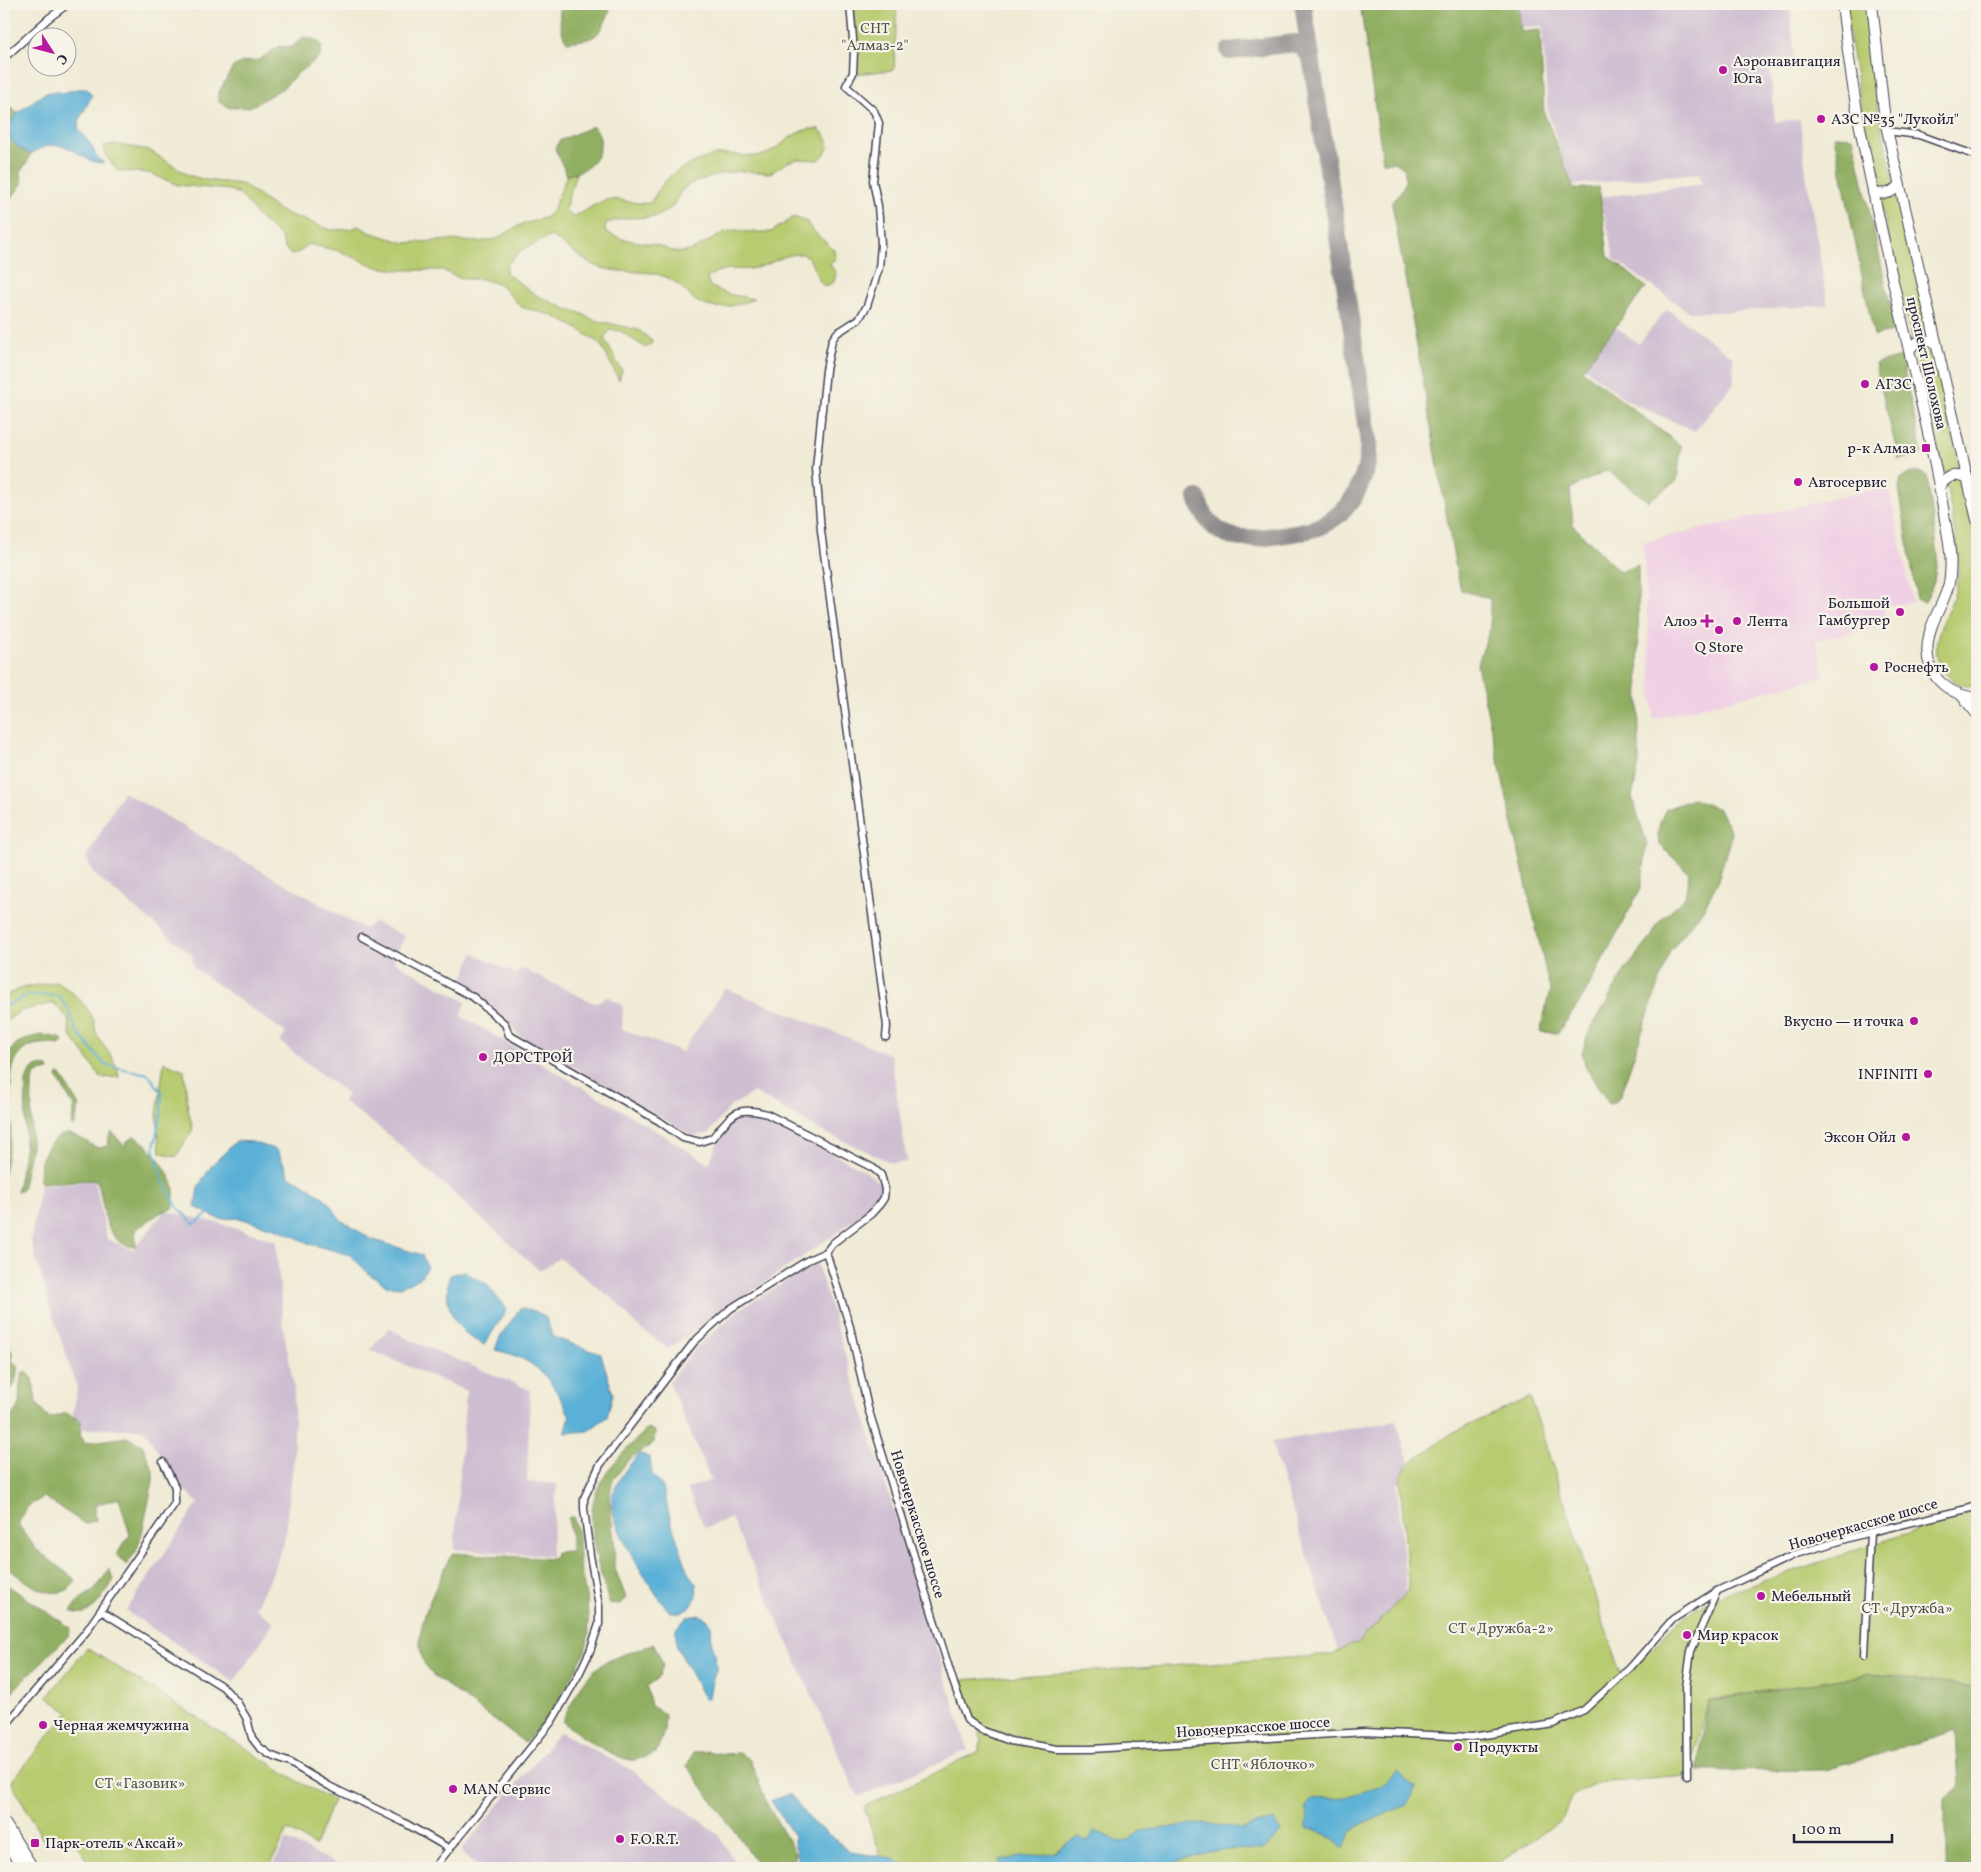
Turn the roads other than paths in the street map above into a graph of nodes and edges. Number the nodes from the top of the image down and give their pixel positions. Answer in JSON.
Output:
{"nodes":[{"id":1,"x":68,"y":4,"type":"edge"},
{"id":2,"x":850,"y":4,"type":"edge"},
{"id":3,"x":1842,"y":4,"type":"edge"},
{"id":4,"x":1872,"y":4,"type":"edge"},
{"id":5,"x":4,"y":58,"type":"edge"},
{"id":6,"x":1887,"y":131,"type":"junction"},
{"id":7,"x":1977,"y":156,"type":"edge"},
{"id":8,"x":1899,"y":185,"type":"junction"},
{"id":9,"x":1873,"y":192,"type":"junction"},
{"id":10,"x":1937,"y":345,"type":"junction"},
{"id":11,"x":1909,"y":350,"type":"junction"},
{"id":12,"x":1968,"y":479,"type":"junction"},
{"id":13,"x":1940,"y":486,"type":"junction"},
{"id":14,"x":1977,"y":520,"type":"edge"},
{"id":15,"x":1962,"y":696,"type":"junction"},
{"id":16,"x":1977,"y":698,"type":"edge"},
{"id":17,"x":1977,"y":714,"type":"edge"},
{"id":18,"x":362,"y":937,"type":"dead end"},
{"id":19,"x":886,"y":1037,"type":"dead end"},
{"id":20,"x":826,"y":1252,"type":"junction"},
{"id":21,"x":163,"y":1462,"type":"dead end"},
{"id":22,"x":1977,"y":1504,"type":"edge"},
{"id":23,"x":1974,"y":1509,"type":"edge"},
{"id":24,"x":1870,"y":1532,"type":"junction"},
{"id":25,"x":1717,"y":1590,"type":"junction"},
{"id":26,"x":102,"y":1610,"type":"junction"},
{"id":27,"x":1864,"y":1656,"type":"dead end"},
{"id":28,"x":4,"y":1728,"type":"edge"},
{"id":29,"x":1687,"y":1776,"type":"dead end"},
{"id":30,"x":4,"y":1822,"type":"edge"},
{"id":31,"x":4,"y":1840,"type":"edge"},
{"id":32,"x":450,"y":1848,"type":"junction"},
{"id":33,"x":22,"y":1868,"type":"edge"},
{"id":34,"x":33,"y":1868,"type":"edge"},
{"id":35,"x":434,"y":1868,"type":"edge"}],
"edges":[{"from":1,"to":5,"type":"street"},
{"from":2,"to":19,"type":"street"},
{"from":3,"to":9,"type":"main road","name":"проспект Шолохова"},
{"from":4,"to":6,"type":"main road","name":"проспект Шолохова"},
{"from":6,"to":7,"type":"street"},
{"from":6,"to":8,"type":"main road","name":"проспект Шолохова"},
{"from":8,"to":9,"type":"main road"},
{"from":8,"to":10,"type":"main road","name":"проспект Шолохова"},
{"from":9,"to":11,"type":"main road","name":"проспект Шолохова"},
{"from":10,"to":11,"type":"main road"},
{"from":10,"to":12,"type":"main road","name":"проспект Шолохова"},
{"from":11,"to":13,"type":"main road","name":"проспект Шолохова"},
{"from":12,"to":13,"type":"main road"},
{"from":12,"to":14,"type":"main road","name":"проспект Шолохова"},
{"from":13,"to":15,"type":"main road","name":"проспект Шолохова"},
{"from":15,"to":16,"type":"main road","name":"проспект Шолохова"},
{"from":15,"to":17,"type":"main road"},
{"from":18,"to":20,"type":"street"},
{"from":20,"to":25,"type":"street","name":"Новочеркасское шоссе"},
{"from":20,"to":32,"type":"street"},
{"from":21,"to":26,"type":"street"},
{"from":22,"to":23,"type":"street"},
{"from":23,"to":24,"type":"street","name":"Новочеркасское шоссе"},
{"from":24,"to":25,"type":"street","name":"Новочеркасское шоссе"},
{"from":24,"to":27,"type":"street"},
{"from":25,"to":29,"type":"street"},
{"from":26,"to":28,"type":"street"},
{"from":26,"to":32,"type":"street"},
{"from":30,"to":34,"type":"main road"},
{"from":31,"to":33,"type":"main road"},
{"from":32,"to":35,"type":"street"}]}
